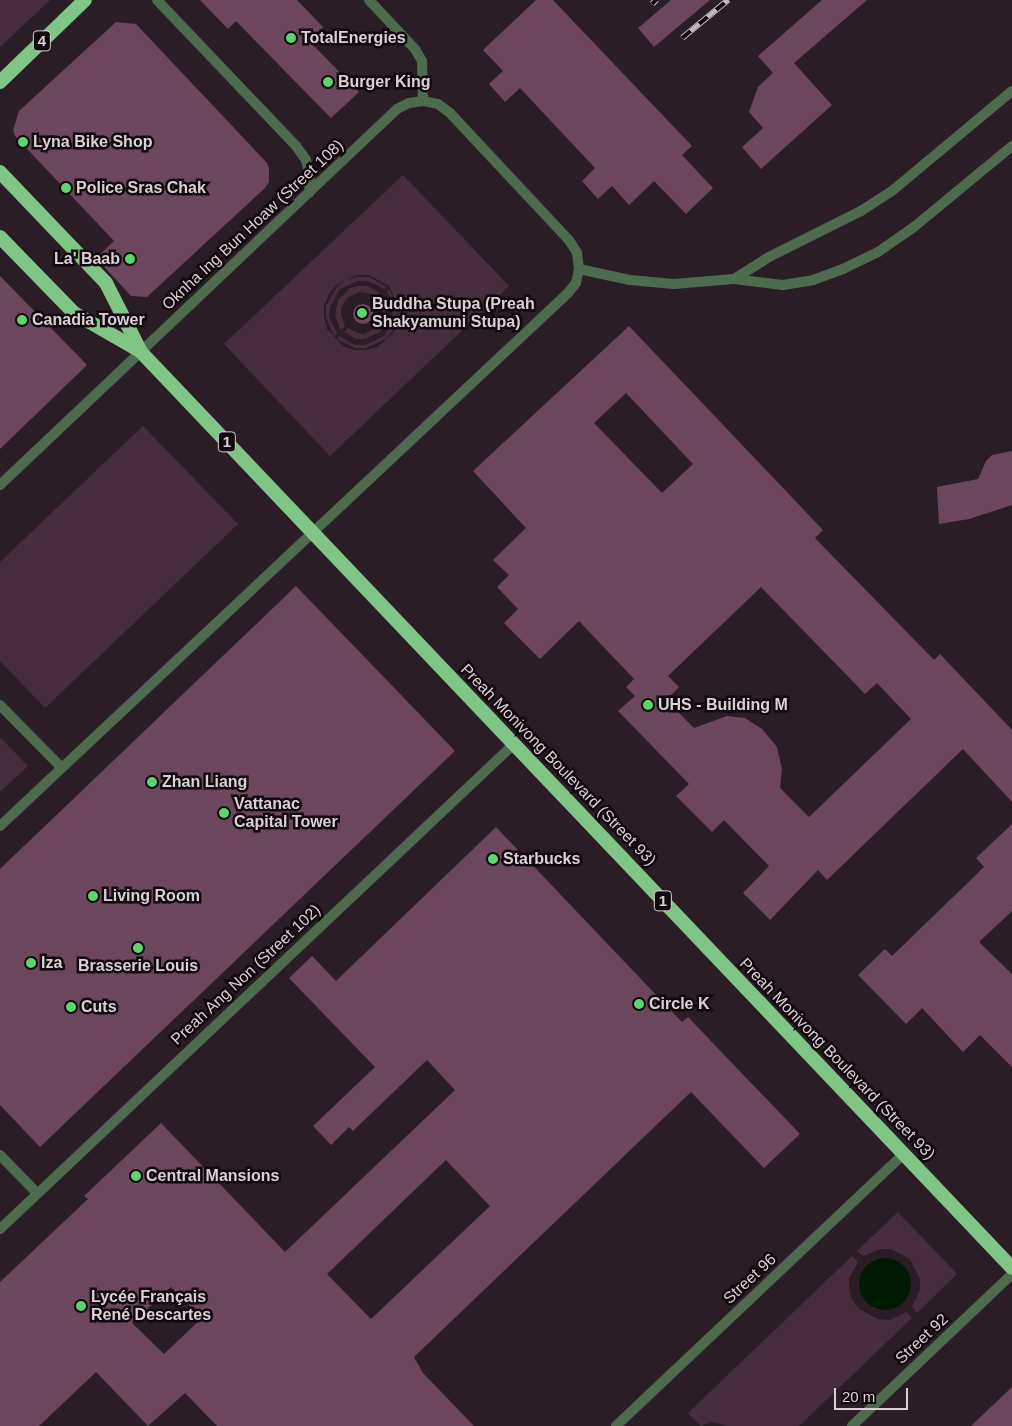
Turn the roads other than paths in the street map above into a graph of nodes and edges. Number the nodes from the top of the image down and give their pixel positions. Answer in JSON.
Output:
{"nodes":[{"id":1,"x":85,"y":0,"type":"edge"},
{"id":2,"x":157,"y":0,"type":"edge"},
{"id":3,"x":369,"y":0,"type":"edge"},
{"id":4,"x":0,"y":82,"type":"edge"},
{"id":5,"x":1012,"y":92,"type":"edge"},
{"id":6,"x":423,"y":101,"type":"junction"},
{"id":7,"x":1012,"y":146,"type":"edge"},
{"id":8,"x":0,"y":172,"type":"edge"},
{"id":9,"x":309,"y":193,"type":"junction"},
{"id":10,"x":0,"y":237,"type":"edge"},
{"id":11,"x":579,"y":268,"type":"junction"},
{"id":12,"x":734,"y":279,"type":"junction"},
{"id":13,"x":141,"y":352,"type":"junction"},
{"id":14,"x":0,"y":485,"type":"edge"},
{"id":15,"x":314,"y":533,"type":"junction"},
{"id":16,"x":0,"y":704,"type":"edge"},
{"id":17,"x":514,"y":744,"type":"junction"},
{"id":18,"x":62,"y":768,"type":"junction"},
{"id":19,"x":0,"y":826,"type":"edge"},
{"id":20,"x":0,"y":1154,"type":"edge"},
{"id":21,"x":904,"y":1154,"type":"junction"},
{"id":22,"x":37,"y":1193,"type":"junction"},
{"id":23,"x":0,"y":1229,"type":"edge"},
{"id":24,"x":1012,"y":1268,"type":"edge"},
{"id":25,"x":1012,"y":1274,"type":"edge"},
{"id":26,"x":616,"y":1426,"type":"edge"},
{"id":27,"x":852,"y":1426,"type":"edge"}],
"edges":[{"from":1,"to":4,"type":"highway","number":"4"},
{"from":2,"to":9,"type":"street"},
{"from":3,"to":6,"type":"street"},
{"from":5,"to":12,"type":"street"},
{"from":6,"to":9,"type":"street","name":"Oknha Ing Bun Hoaw (Street 108)"},
{"from":6,"to":11,"type":"street"},
{"from":7,"to":12,"type":"street"},
{"from":8,"to":13,"type":"highway","name":"Preah Monivong Boulevard (Street 93)","number":"1"},
{"from":9,"to":13,"type":"street","name":"Oknha Ing Bun Hoaw (Street 108)"},
{"from":10,"to":13,"type":"highway","name":"Preah Monivong Boulevard (Street 93)","number":"1"},
{"from":11,"to":12,"type":"street"},
{"from":11,"to":15,"type":"street"},
{"from":13,"to":14,"type":"street","name":"Oknha Ing Bun Hoaw (Street 108)"},
{"from":13,"to":15,"type":"highway","name":"Preah Monivong Boulevard (Street 93)","number":"1"},
{"from":15,"to":17,"type":"highway","name":"Preah Monivong Boulevard (Street 93)","number":"1"},
{"from":15,"to":18,"type":"street"},
{"from":16,"to":18,"type":"street"},
{"from":17,"to":21,"type":"highway","name":"Preah Monivong Boulevard (Street 93)","number":"1"},
{"from":17,"to":22,"type":"street","name":"Preah Ang Non (Street 102)"},
{"from":18,"to":19,"type":"street"},
{"from":20,"to":22,"type":"street"},
{"from":21,"to":24,"type":"highway","name":"Preah Monivong Boulevard (Street 93)","number":"1"},
{"from":21,"to":26,"type":"street","name":"Street 96"},
{"from":22,"to":23,"type":"street","name":"Preah Ang Non (Street 102)"},
{"from":25,"to":27,"type":"street","name":"Street 92"}]}
